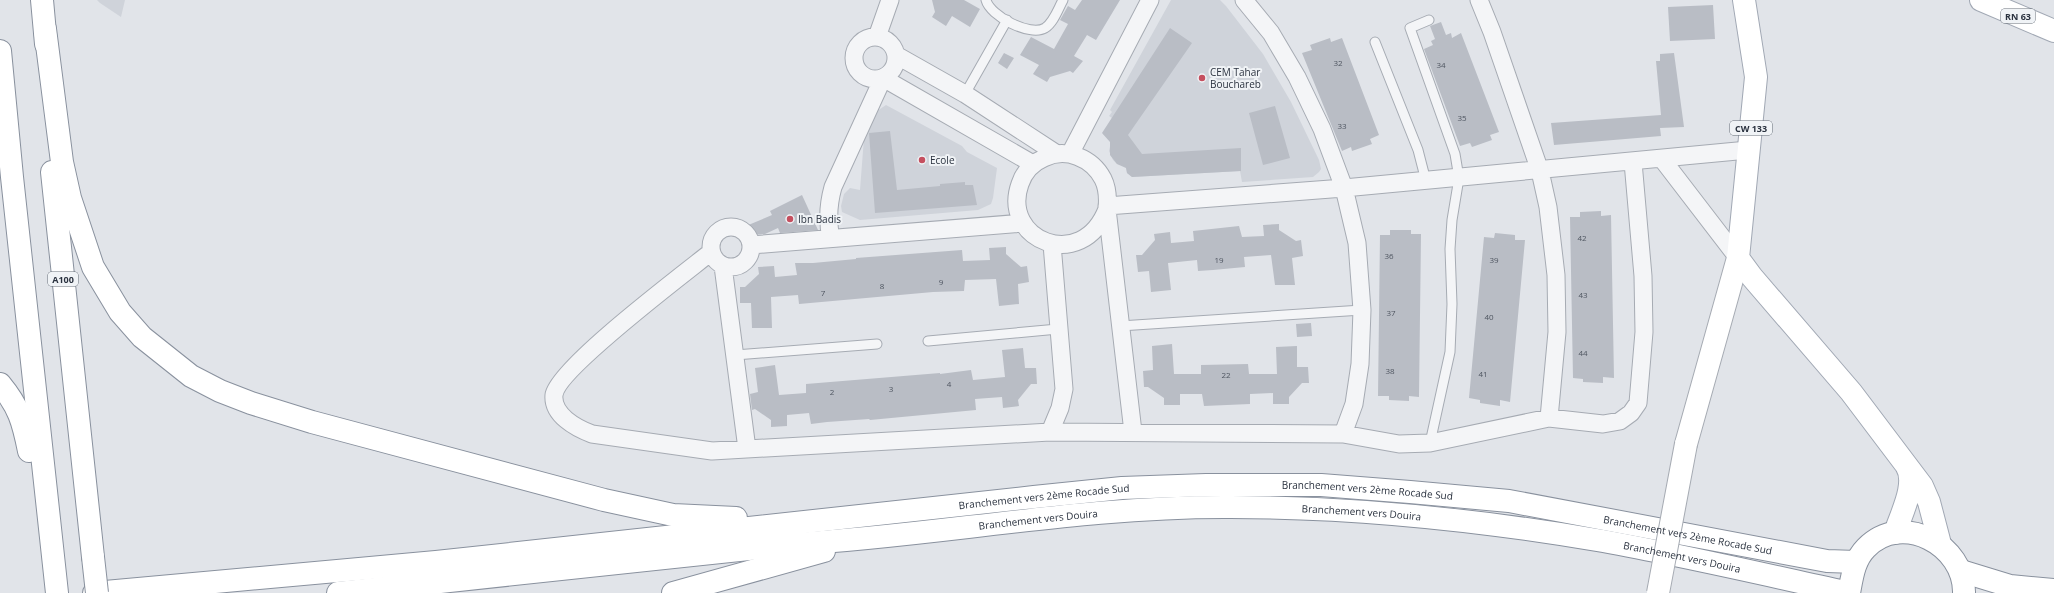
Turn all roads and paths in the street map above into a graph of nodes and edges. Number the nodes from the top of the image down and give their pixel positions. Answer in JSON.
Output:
{"nodes":[{"id":1,"x":42,"y":0,"type":"edge"},
{"id":2,"x":890,"y":0,"type":"edge"},
{"id":3,"x":986,"y":0,"type":"edge"},
{"id":4,"x":1063,"y":0,"type":"edge"},
{"id":5,"x":1150,"y":0,"type":"edge"},
{"id":6,"x":1244,"y":0,"type":"edge"},
{"id":7,"x":1480,"y":0,"type":"edge"},
{"id":8,"x":1744,"y":0,"type":"edge"},
{"id":9,"x":1981,"y":0,"type":"edge"},
{"id":10,"x":1007,"y":20,"type":"junction"},
{"id":11,"x":1429,"y":20,"type":"dead end"},
{"id":12,"x":45,"y":29,"type":"junction"},
{"id":13,"x":2054,"y":31,"type":"edge"},
{"id":14,"x":878,"y":37,"type":"junction"},
{"id":15,"x":1375,"y":42,"type":"dead end"},
{"id":16,"x":0,"y":51,"type":"edge"},
{"id":17,"x":896,"y":55,"type":"junction"},
{"id":18,"x":883,"y":78,"type":"junction"},
{"id":19,"x":965,"y":94,"type":"junction"},
{"id":20,"x":1748,"y":150,"type":"junction"},
{"id":21,"x":1064,"y":154,"type":"junction"},
{"id":22,"x":1662,"y":159,"type":"junction"},
{"id":23,"x":1633,"y":162,"type":"junction"},
{"id":24,"x":1033,"y":164,"type":"junction"},
{"id":25,"x":1540,"y":171,"type":"junction"},
{"id":26,"x":1459,"y":178,"type":"junction"},
{"id":27,"x":1426,"y":181,"type":"junction"},
{"id":28,"x":1344,"y":188,"type":"junction"},
{"id":29,"x":1107,"y":207,"type":"junction"},
{"id":30,"x":1023,"y":223,"type":"junction"},
{"id":31,"x":831,"y":238,"type":"junction"},
{"id":32,"x":1052,"y":244,"type":"junction"},
{"id":33,"x":751,"y":245,"type":"junction"},
{"id":34,"x":711,"y":252,"type":"junction"},
{"id":35,"x":1738,"y":258,"type":"junction"},
{"id":36,"x":723,"y":266,"type":"junction"},
{"id":37,"x":1362,"y":310,"type":"junction"},
{"id":38,"x":1120,"y":326,"type":"junction"},
{"id":39,"x":1058,"y":329,"type":"junction"},
{"id":40,"x":928,"y":341,"type":"dead end"},
{"id":41,"x":877,"y":344,"type":"dead end"},
{"id":42,"x":735,"y":355,"type":"junction"},
{"id":43,"x":0,"y":384,"type":"edge"},
{"id":44,"x":1549,"y":418,"type":"junction"},
{"id":45,"x":1050,"y":432,"type":"junction"},
{"id":46,"x":1133,"y":432,"type":"junction"},
{"id":47,"x":1342,"y":434,"type":"junction"},
{"id":48,"x":1430,"y":443,"type":"junction"},
{"id":49,"x":747,"y":449,"type":"junction"},
{"id":50,"x":1898,"y":452,"type":"junction"},
{"id":51,"x":874,"y":514,"type":"junction"},
{"id":52,"x":1895,"y":533,"type":"junction"},
{"id":53,"x":868,"y":539,"type":"junction"},
{"id":54,"x":1940,"y":544,"type":"junction"},
{"id":55,"x":1856,"y":562,"type":"junction"},
{"id":56,"x":1961,"y":571,"type":"junction"},
{"id":57,"x":56,"y":583,"type":"edge"},
{"id":58,"x":2054,"y":590,"type":"edge"},
{"id":59,"x":95,"y":593,"type":"edge"},
{"id":60,"x":338,"y":593,"type":"edge"},
{"id":61,"x":673,"y":593,"type":"edge"},
{"id":62,"x":1658,"y":593,"type":"edge"},
{"id":63,"x":1849,"y":593,"type":"edge"},
{"id":64,"x":1964,"y":593,"type":"edge"}],
"edges":[{"from":1,"to":12,"type":"main road","number":"A100"},
{"from":2,"to":14,"type":"street"},
{"from":3,"to":10,"type":"lane"},
{"from":4,"to":10,"type":"lane"},
{"from":5,"to":21,"type":"street"},
{"from":6,"to":28,"type":"street"},
{"from":7,"to":25,"type":"street"},
{"from":8,"to":20,"type":"main road","number":"CW 133"},
{"from":9,"to":13,"type":"main road","number":"RN 63"},
{"from":10,"to":19,"type":"lane"},
{"from":11,"to":26,"type":"lane"},
{"from":12,"to":51,"type":"main road"},
{"from":12,"to":59,"type":"main road","number":"A100","bridge":true},
{"from":14,"to":17,"type":"street"},
{"from":14,"to":18,"type":"street"},
{"from":15,"to":27,"type":"lane"},
{"from":16,"to":57,"type":"main road"},
{"from":17,"to":18,"type":"street"},
{"from":17,"to":19,"type":"street"},
{"from":18,"to":24,"type":"street"},
{"from":18,"to":31,"type":"street"},
{"from":19,"to":21,"type":"street"},
{"from":20,"to":22,"type":"street"},
{"from":20,"to":35,"type":"main road","number":"CW 133"},
{"from":21,"to":24,"type":"street"},
{"from":21,"to":29,"type":"street"},
{"from":22,"to":23,"type":"street"},
{"from":22,"to":35,"type":"street"},
{"from":23,"to":25,"type":"street"},
{"from":23,"to":44,"type":"street"},
{"from":24,"to":30,"type":"street"},
{"from":25,"to":26,"type":"street"},
{"from":25,"to":44,"type":"street"},
{"from":26,"to":27,"type":"street"},
{"from":26,"to":48,"type":"lane"},
{"from":27,"to":28,"type":"street"},
{"from":28,"to":29,"type":"street"},
{"from":28,"to":37,"type":"street"},
{"from":29,"to":32,"type":"street"},
{"from":29,"to":38,"type":"street"},
{"from":30,"to":31,"type":"street"},
{"from":30,"to":32,"type":"street"},
{"from":31,"to":33,"type":"street"},
{"from":32,"to":39,"type":"street"},
{"from":33,"to":34,"type":"street"},
{"from":33,"to":36,"type":"street"},
{"from":34,"to":36,"type":"street"},
{"from":34,"to":49,"type":"street"},
{"from":35,"to":50,"type":"main road"},
{"from":35,"to":62,"type":"main road","number":"CW 133","bridge":true},
{"from":36,"to":42,"type":"street"},
{"from":37,"to":38,"type":"lane"},
{"from":37,"to":47,"type":"street"},
{"from":38,"to":46,"type":"street"},
{"from":39,"to":40,"type":"lane"},
{"from":39,"to":45,"type":"street"},
{"from":41,"to":42,"type":"lane"},
{"from":42,"to":49,"type":"street"},
{"from":43,"to":57,"type":"main road"},
{"from":44,"to":48,"type":"street"},
{"from":45,"to":46,"type":"street"},
{"from":45,"to":49,"type":"street"},
{"from":46,"to":47,"type":"street"},
{"from":47,"to":48,"type":"street"},
{"from":50,"to":52,"type":"main road"},
{"from":50,"to":54,"type":"main road"},
{"from":51,"to":55,"type":"main road","name":"Branchement vers 2ème Rocade Sud"},
{"from":51,"to":59,"type":"main road"},
{"from":52,"to":54,"type":"main road"},
{"from":52,"to":55,"type":"main road"},
{"from":53,"to":60,"type":"main road"},
{"from":53,"to":61,"type":"main road"},
{"from":53,"to":63,"type":"main road","name":"Branchement vers Douira"},
{"from":54,"to":56,"type":"main road"},
{"from":55,"to":63,"type":"main road"},
{"from":56,"to":58,"type":"main road"},
{"from":56,"to":64,"type":"main road"}]}
